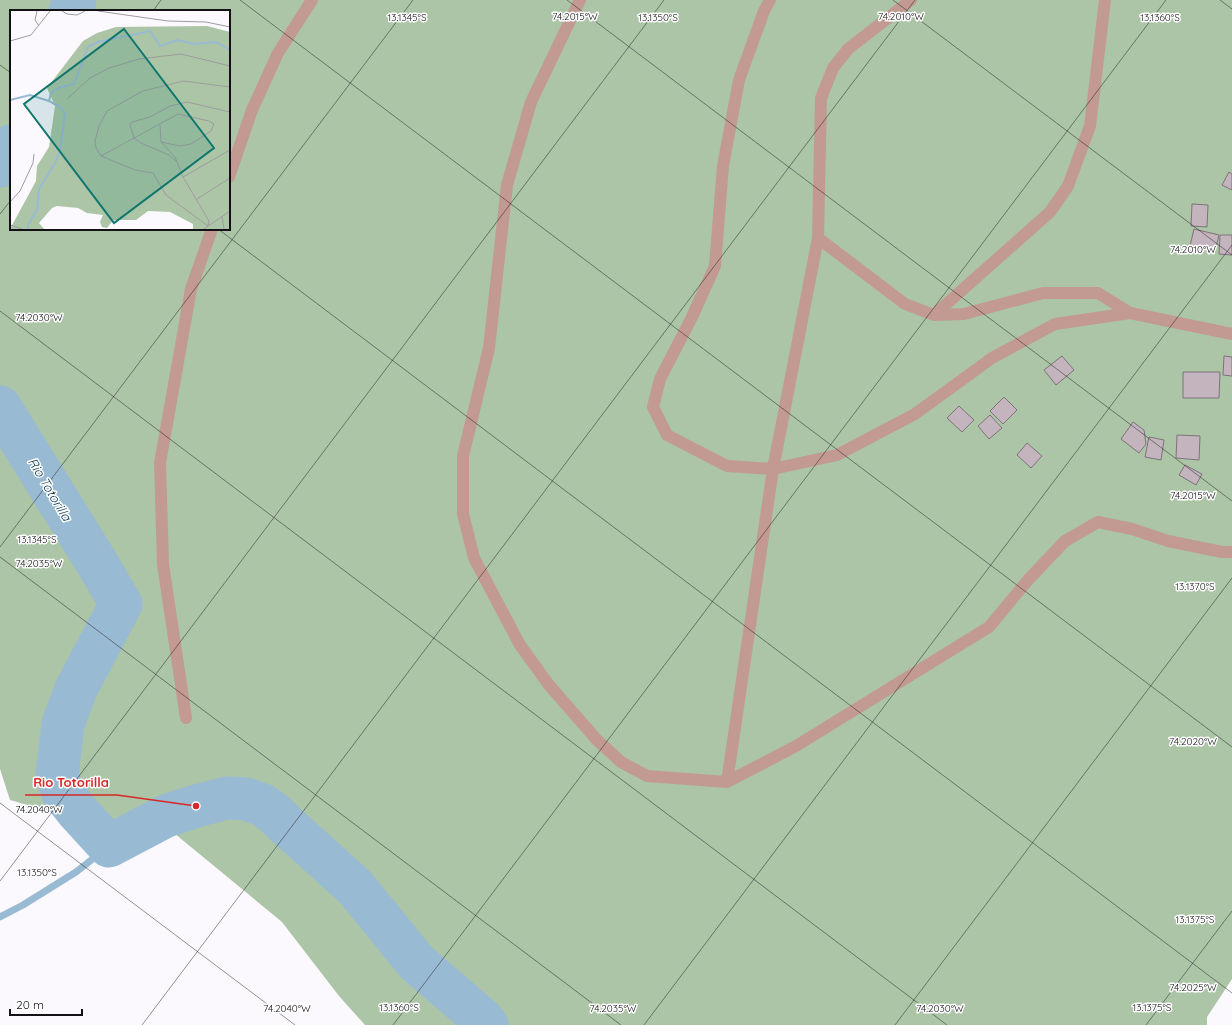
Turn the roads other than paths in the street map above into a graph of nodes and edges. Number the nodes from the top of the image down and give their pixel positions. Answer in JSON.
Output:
{"nodes":[{"id":1,"x":312,"y":0,"type":"edge"},
{"id":2,"x":580,"y":0,"type":"edge"},
{"id":3,"x":770,"y":0,"type":"edge"},
{"id":4,"x":911,"y":0,"type":"edge"},
{"id":5,"x":1106,"y":0,"type":"edge"},
{"id":6,"x":230,"y":175,"type":"edge"},
{"id":7,"x":212,"y":230,"type":"edge"},
{"id":8,"x":818,"y":238,"type":"junction"},
{"id":9,"x":1130,"y":313,"type":"junction"},
{"id":10,"x":934,"y":315,"type":"junction"},
{"id":11,"x":1232,"y":334,"type":"edge"},
{"id":12,"x":772,"y":469,"type":"junction"},
{"id":13,"x":1232,"y":552,"type":"edge"},
{"id":14,"x":186,"y":718,"type":"dead end"},
{"id":15,"x":727,"y":782,"type":"junction"}],
"edges":[{"from":1,"to":6,"type":"street"},
{"from":2,"to":15,"type":"street"},
{"from":3,"to":12,"type":"street"},
{"from":4,"to":8,"type":"street"},
{"from":5,"to":10,"type":"street"},
{"from":7,"to":14,"type":"street"},
{"from":8,"to":10,"type":"street"},
{"from":8,"to":12,"type":"street"},
{"from":9,"to":10,"type":"street"},
{"from":9,"to":11,"type":"street"},
{"from":9,"to":12,"type":"street"},
{"from":12,"to":15,"type":"street"},
{"from":13,"to":15,"type":"street"}]}
